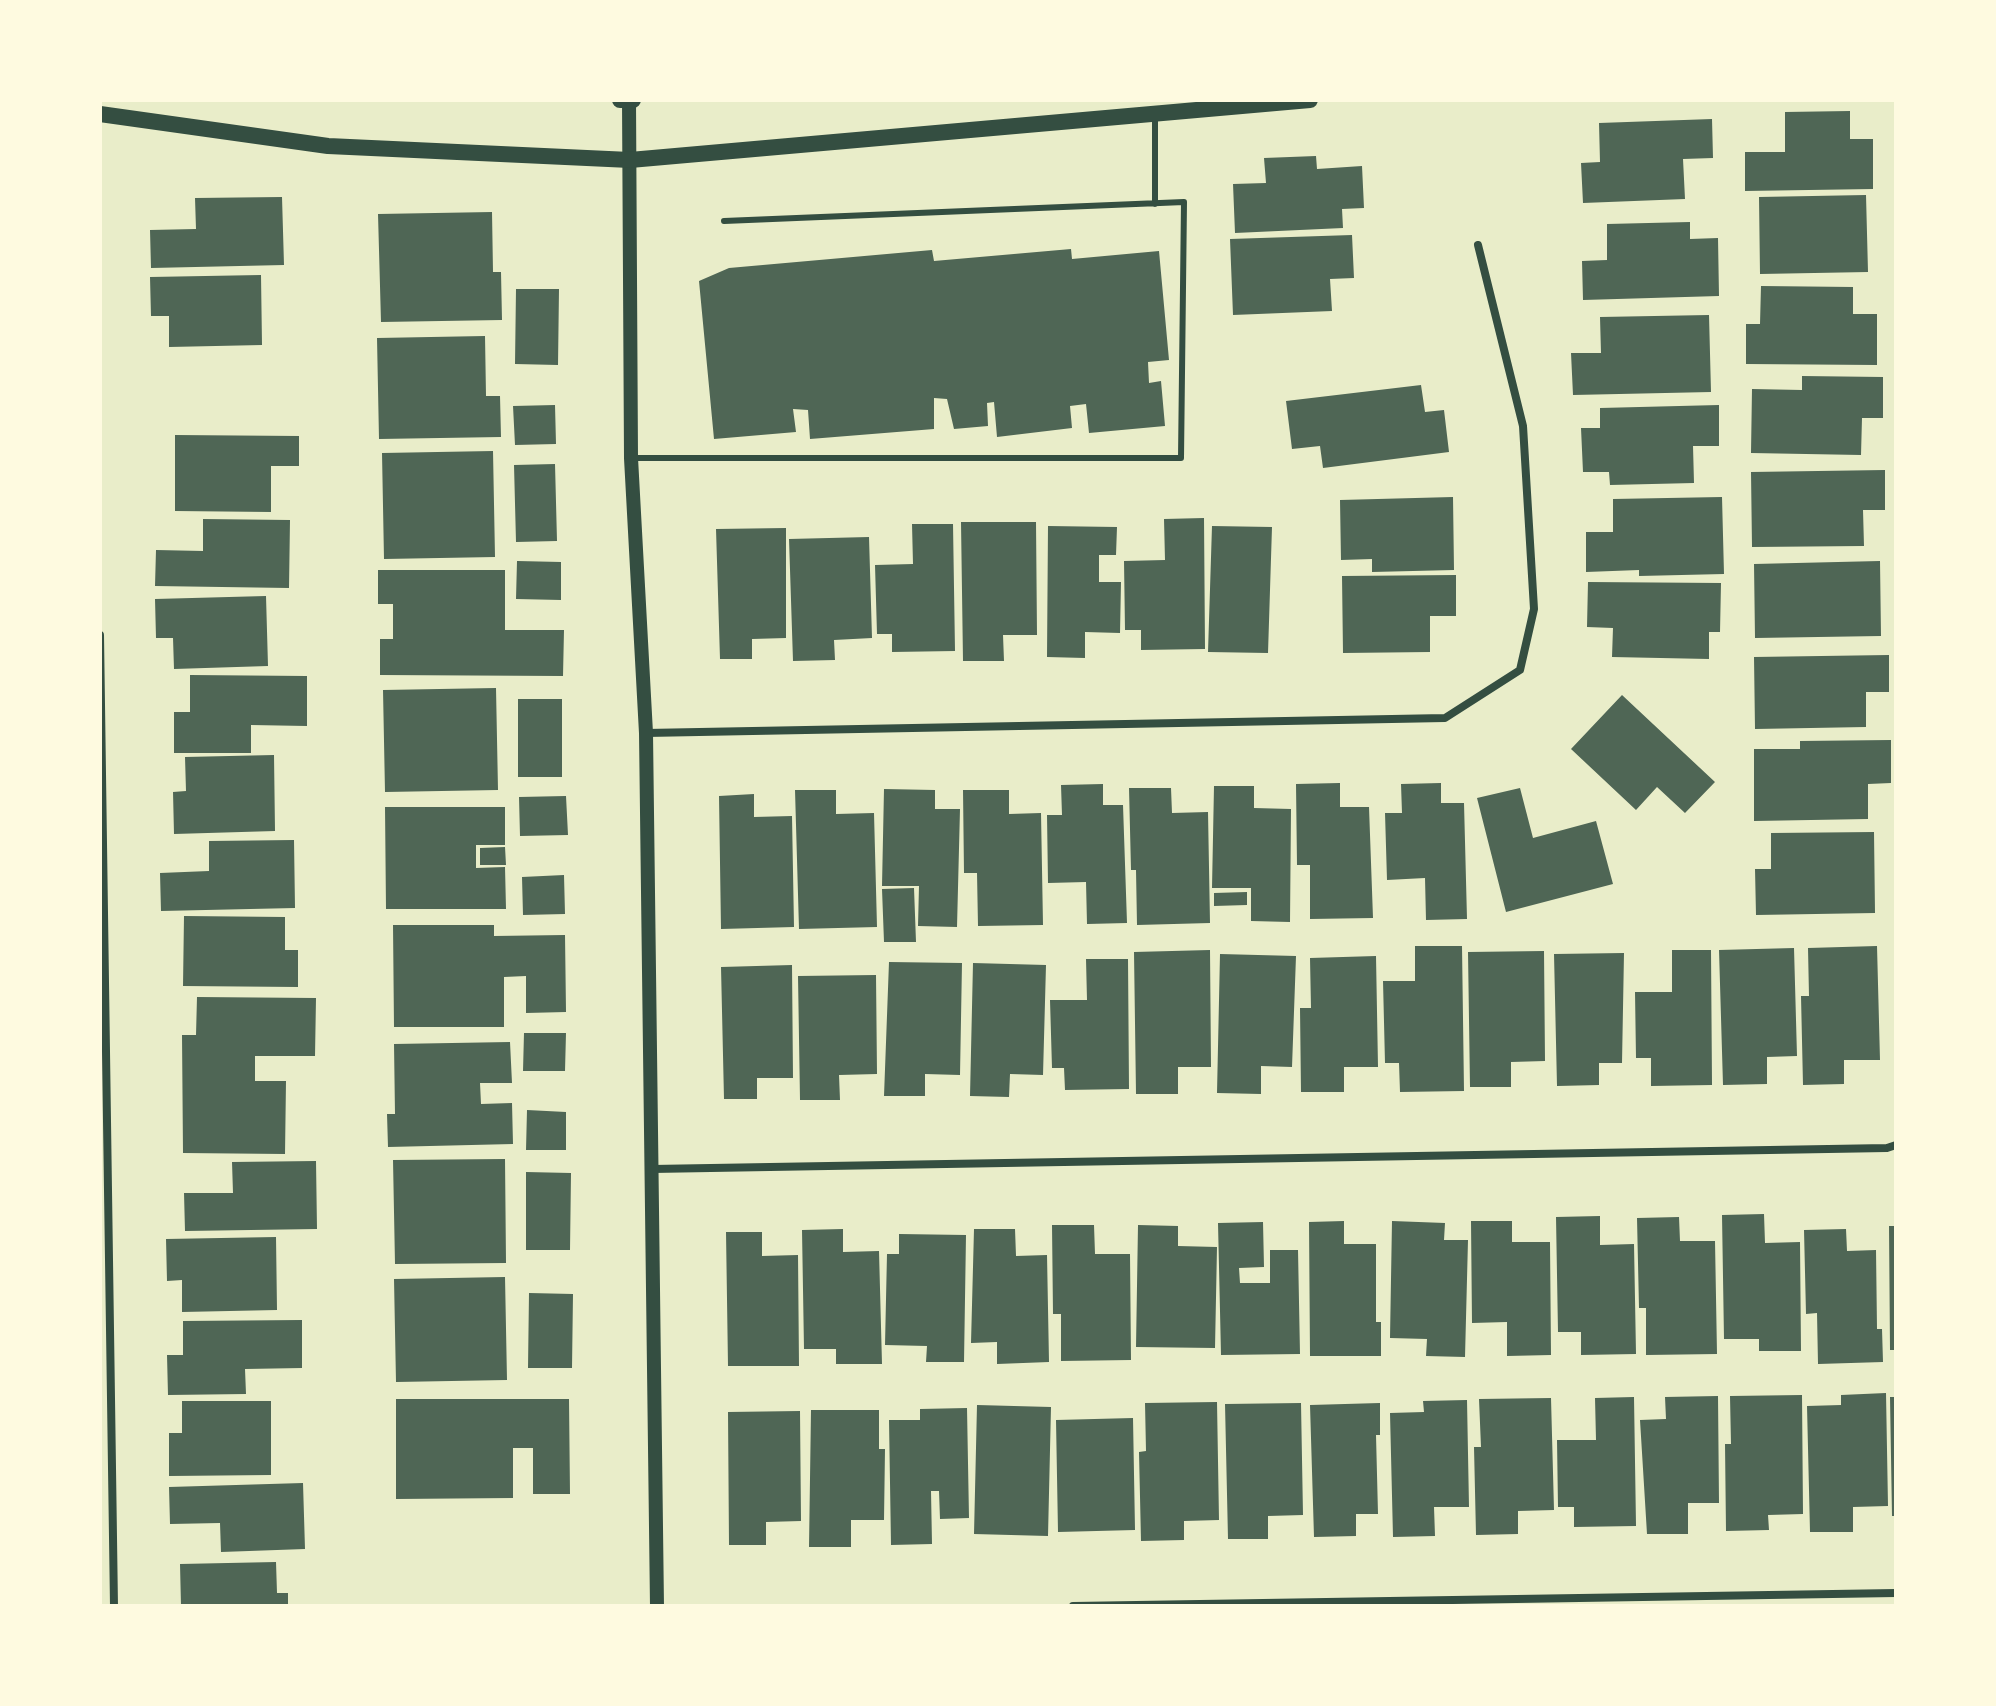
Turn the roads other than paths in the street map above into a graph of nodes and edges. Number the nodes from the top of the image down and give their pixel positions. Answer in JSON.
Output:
{"nodes":[{"id":1,"x":620,"y":100,"type":"edge"},
{"id":2,"x":630,"y":100,"type":"edge"},
{"id":3,"x":1310,"y":100,"type":"edge"},
{"id":4,"x":100,"y":114,"type":"edge"},
{"id":5,"x":1155,"y":117,"type":"junction"},
{"id":6,"x":630,"y":160,"type":"junction"},
{"id":7,"x":1155,"y":204,"type":"junction"},
{"id":8,"x":724,"y":221,"type":"dead end"},
{"id":9,"x":1478,"y":245,"type":"dead end"},
{"id":10,"x":631,"y":458,"type":"junction"},
{"id":11,"x":100,"y":635,"type":"edge"},
{"id":12,"x":646,"y":733,"type":"junction"},
{"id":13,"x":1896,"y":1145,"type":"edge"},
{"id":14,"x":652,"y":1169,"type":"junction"},
{"id":15,"x":1896,"y":1593,"type":"edge"},
{"id":16,"x":114,"y":1606,"type":"edge"},
{"id":17,"x":657,"y":1606,"type":"edge"},
{"id":18,"x":1073,"y":1606,"type":"edge"}],
"edges":[{"from":1,"to":2,"type":"main road"},
{"from":2,"to":6,"type":"street"},
{"from":3,"to":5,"type":"main road"},
{"from":4,"to":6,"type":"main road"},
{"from":5,"to":6,"type":"main road"},
{"from":5,"to":7,"type":"lane"},
{"from":6,"to":10,"type":"street"},
{"from":7,"to":8,"type":"lane"},
{"from":7,"to":10,"type":"lane"},
{"from":9,"to":12,"type":"street"},
{"from":10,"to":12,"type":"street"},
{"from":11,"to":16,"type":"street"},
{"from":12,"to":14,"type":"street"},
{"from":13,"to":14,"type":"street"},
{"from":14,"to":17,"type":"street"},
{"from":15,"to":18,"type":"street"}]}
